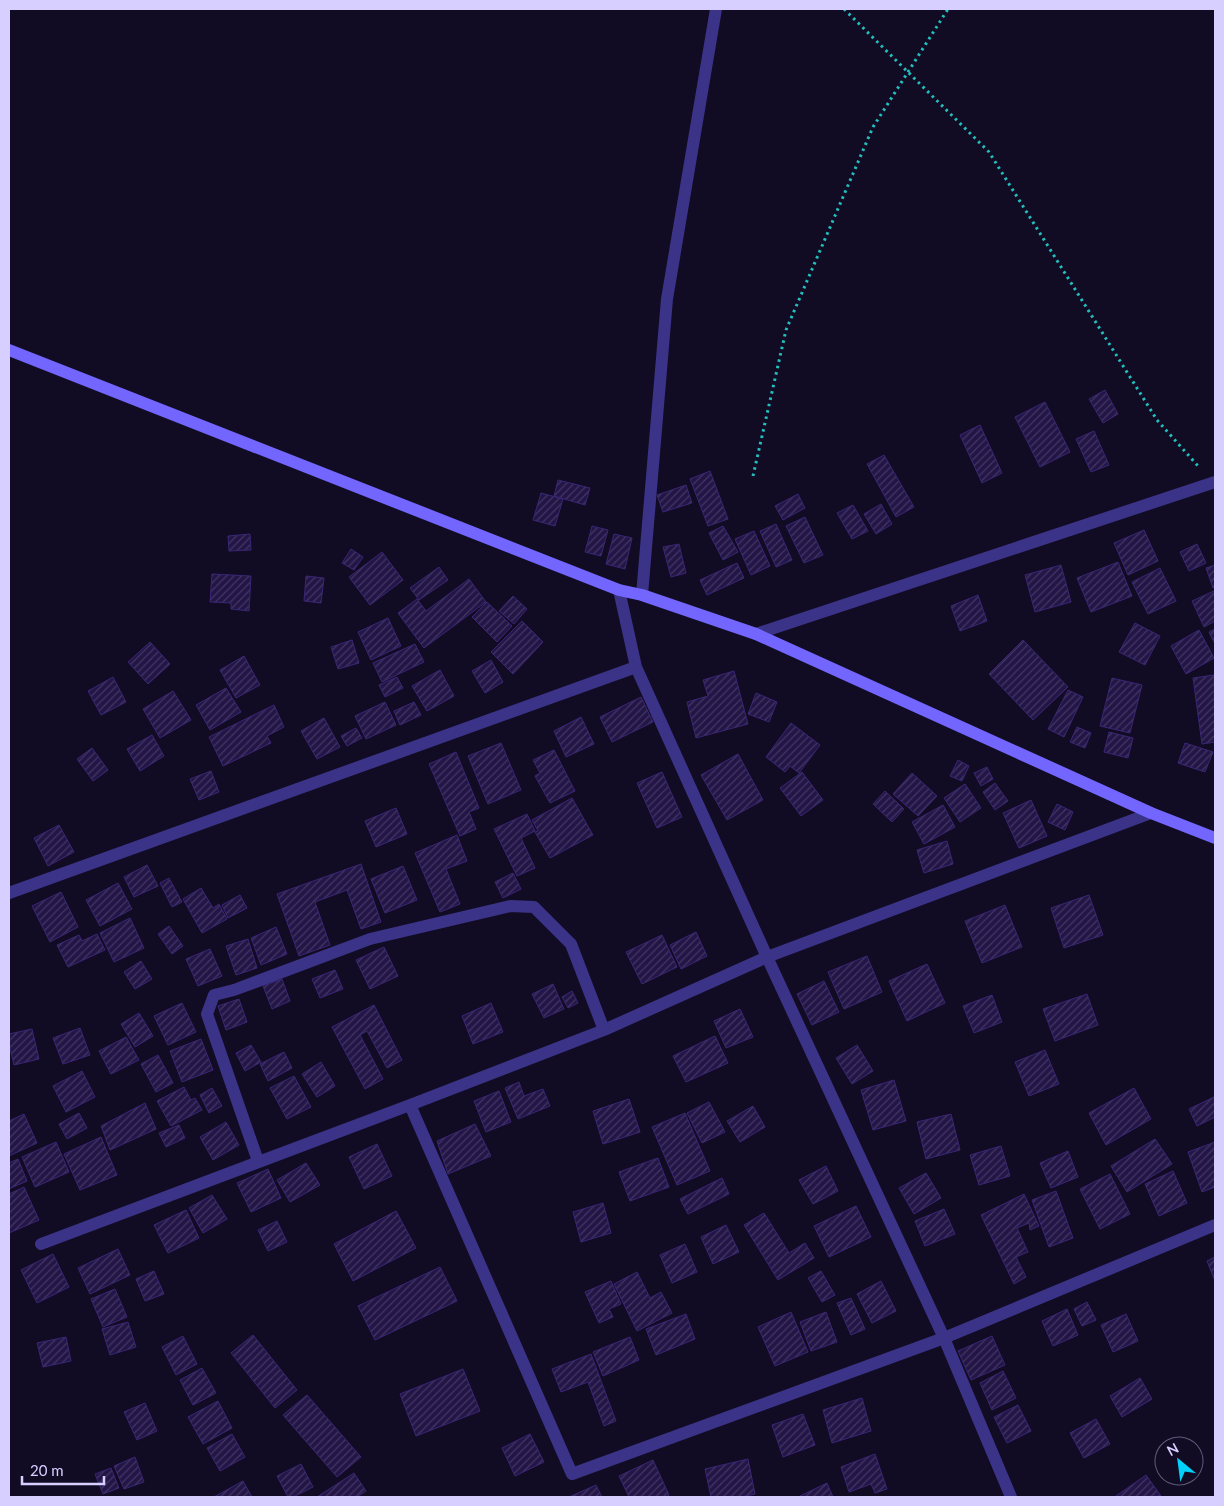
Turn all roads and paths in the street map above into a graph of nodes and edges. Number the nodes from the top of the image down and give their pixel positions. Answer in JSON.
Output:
{"nodes":[{"id":1,"x":716,"y":9,"type":"edge"},
{"id":2,"x":844,"y":9,"type":"edge"},
{"id":3,"x":948,"y":9,"type":"edge"},
{"id":4,"x":9,"y":350,"type":"edge"},
{"id":5,"x":753,"y":476,"type":"dead end"},
{"id":6,"x":1214,"y":483,"type":"edge"},
{"id":7,"x":619,"y":590,"type":"junction"},
{"id":8,"x":642,"y":595,"type":"junction"},
{"id":9,"x":756,"y":634,"type":"junction"},
{"id":10,"x":636,"y":667,"type":"junction"},
{"id":11,"x":1151,"y":813,"type":"junction"},
{"id":12,"x":1214,"y":837,"type":"edge"},
{"id":13,"x":9,"y":893,"type":"edge"},
{"id":14,"x":767,"y":957,"type":"junction"},
{"id":15,"x":604,"y":1030,"type":"junction"},
{"id":16,"x":410,"y":1105,"type":"junction"},
{"id":17,"x":258,"y":1161,"type":"junction"},
{"id":18,"x":1215,"y":1225,"type":"edge"},
{"id":19,"x":40,"y":1244,"type":"dead end"},
{"id":20,"x":944,"y":1338,"type":"junction"},
{"id":21,"x":1011,"y":1497,"type":"edge"}],
"edges":[{"from":1,"to":8,"type":"street"},
{"from":2,"to":6,"type":"path"},
{"from":3,"to":5,"type":"path"},
{"from":4,"to":7,"type":"main road"},
{"from":6,"to":9,"type":"street"},
{"from":7,"to":8,"type":"main road"},
{"from":7,"to":10,"type":"street"},
{"from":8,"to":9,"type":"main road"},
{"from":9,"to":11,"type":"main road"},
{"from":10,"to":13,"type":"street"},
{"from":10,"to":14,"type":"street"},
{"from":11,"to":12,"type":"main road"},
{"from":11,"to":14,"type":"street"},
{"from":14,"to":15,"type":"street"},
{"from":14,"to":20,"type":"street"},
{"from":15,"to":16,"type":"street"},
{"from":15,"to":17,"type":"street"},
{"from":16,"to":17,"type":"street"},
{"from":16,"to":20,"type":"street"},
{"from":17,"to":19,"type":"street"},
{"from":18,"to":20,"type":"street"},
{"from":20,"to":21,"type":"street"}]}
